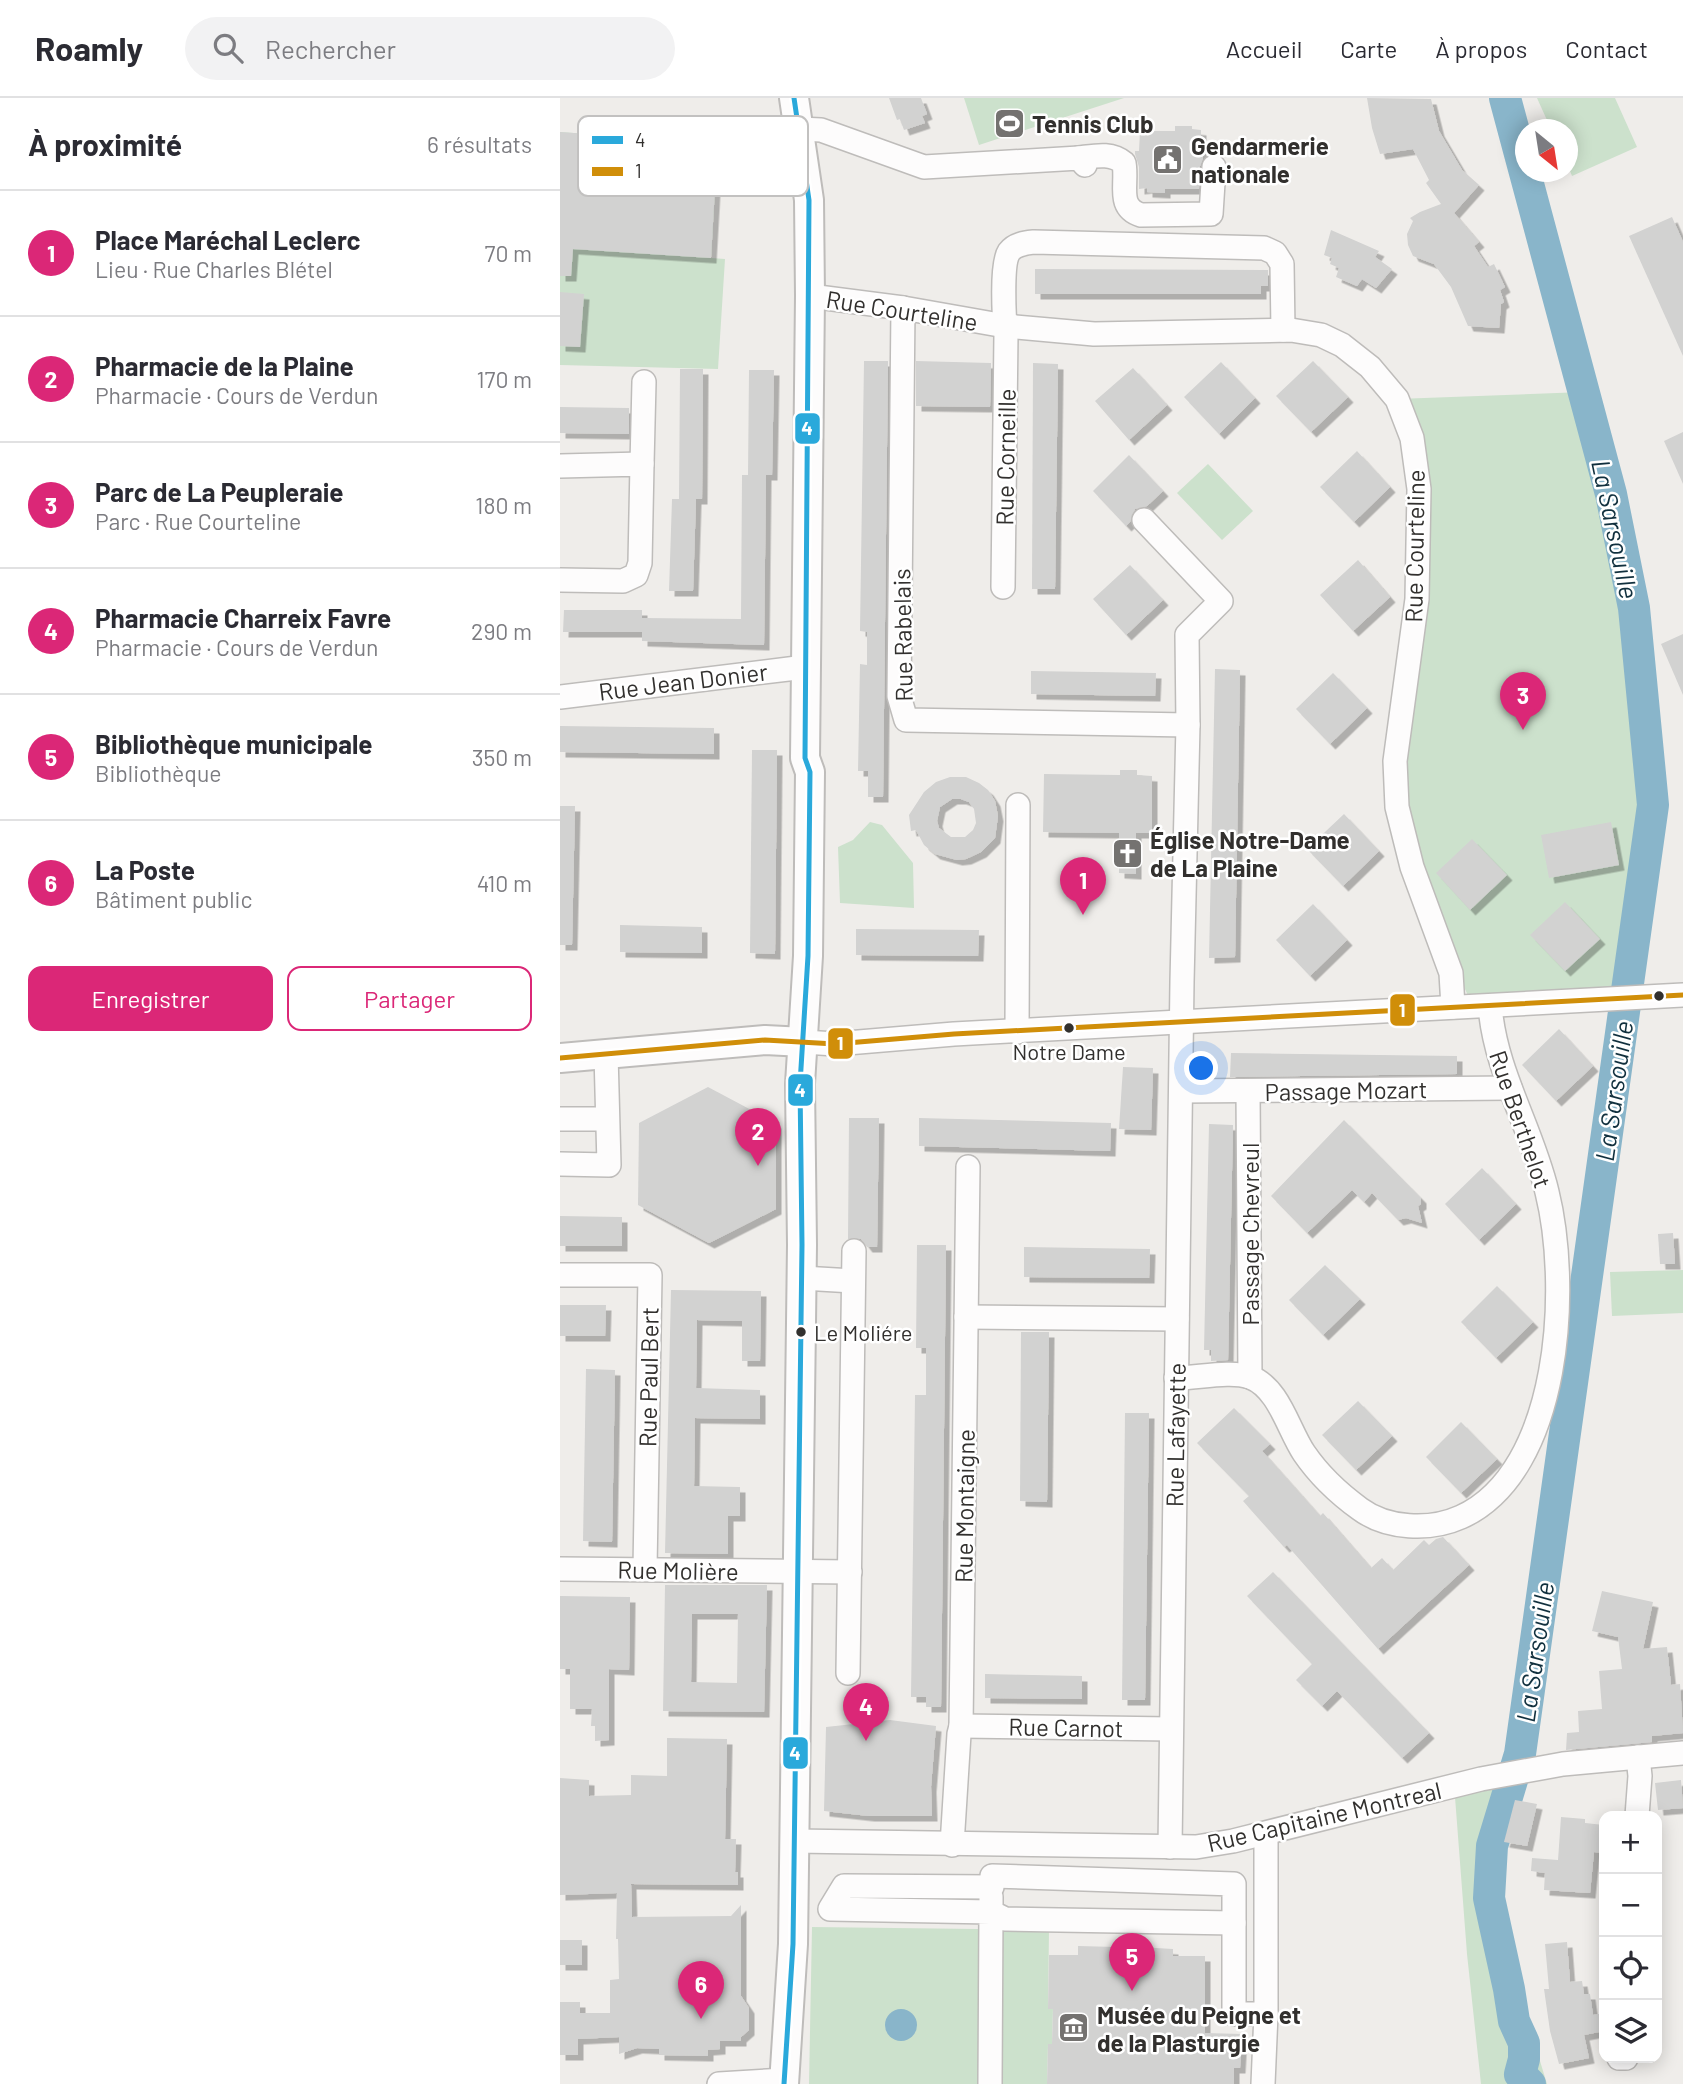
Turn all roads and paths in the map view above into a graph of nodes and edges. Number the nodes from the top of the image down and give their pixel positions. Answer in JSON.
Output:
{"nodes":[{"id":1,"x":794,"y":98,"type":"edge"},
{"id":2,"x":797,"y":116,"type":"edge"},
{"id":3,"x":808,"y":129,"type":"edge"},
{"id":4,"x":1213,"y":167,"type":"dead end"},
{"id":5,"x":808,"y":192,"type":"edge"},
{"id":6,"x":810,"y":296,"type":"junction"},
{"id":7,"x":903,"y":308,"type":"junction"},
{"id":8,"x":1005,"y":326,"type":"junction"},
{"id":9,"x":1283,"y":330,"type":"junction"},
{"id":10,"x":644,"y":382,"type":"dead end"},
{"id":11,"x":642,"y":464,"type":"junction"},
{"id":12,"x":560,"y":466,"type":"edge"},
{"id":13,"x":1144,"y":520,"type":"dead end"},
{"id":14,"x":560,"y":580,"type":"edge"},
{"id":15,"x":1003,"y":587,"type":"dead end"},
{"id":16,"x":805,"y":667,"type":"junction"},
{"id":17,"x":560,"y":697,"type":"edge"},
{"id":18,"x":1188,"y":725,"type":"junction"},
{"id":19,"x":1018,"y":804,"type":"dead end"},
{"id":20,"x":1683,"y":995,"type":"edge"},
{"id":21,"x":1490,"y":1006,"type":"junction"},
{"id":22,"x":1453,"y":1007,"type":"junction"},
{"id":23,"x":1182,"y":1023,"type":"junction"},
{"id":24,"x":1017,"y":1032,"type":"junction"},
{"id":25,"x":804,"y":1042,"type":"junction"},
{"id":26,"x":606,"y":1055,"type":"junction"},
{"id":27,"x":560,"y":1058,"type":"edge"},
{"id":28,"x":1510,"y":1088,"type":"junction"},
{"id":29,"x":1182,"y":1091,"type":"junction"},
{"id":30,"x":1248,"y":1091,"type":"junction"},
{"id":31,"x":560,"y":1119,"type":"edge"},
{"id":32,"x":607,"y":1119,"type":"junction"},
{"id":33,"x":560,"y":1164,"type":"edge"},
{"id":34,"x":968,"y":1167,"type":"dead end"},
{"id":35,"x":854,"y":1251,"type":"dead end"},
{"id":36,"x":560,"y":1275,"type":"edge"},
{"id":37,"x":802,"y":1278,"type":"junction"},
{"id":38,"x":853,"y":1281,"type":"junction"},
{"id":39,"x":966,"y":1317,"type":"junction"},
{"id":40,"x":1177,"y":1318,"type":"junction"},
{"id":41,"x":1250,"y":1377,"type":"junction"},
{"id":42,"x":1176,"y":1378,"type":"junction"},
{"id":43,"x":560,"y":1569,"type":"edge"},
{"id":44,"x":645,"y":1569,"type":"junction"},
{"id":45,"x":797,"y":1571,"type":"junction"},
{"id":46,"x":850,"y":1572,"type":"junction"},
{"id":47,"x":848,"y":1673,"type":"dead end"},
{"id":48,"x":961,"y":1726,"type":"junction"},
{"id":49,"x":1170,"y":1729,"type":"junction"},
{"id":50,"x":1683,"y":1753,"type":"edge"},
{"id":51,"x":1639,"y":1757,"type":"junction"},
{"id":52,"x":1637,"y":1811,"type":"edge"},
{"id":53,"x":1266,"y":1834,"type":"junction"},
{"id":54,"x":794,"y":1841,"type":"junction"},
{"id":55,"x":952,"y":1845,"type":"junction"},
{"id":56,"x":993,"y":1845,"type":"junction"},
{"id":57,"x":1170,"y":1847,"type":"junction"},
{"id":58,"x":992,"y":1881,"type":"junction"},
{"id":59,"x":991,"y":1912,"type":"junction"},
{"id":60,"x":1234,"y":1923,"type":"junction"},
{"id":61,"x":1266,"y":2014,"type":"junction"},
{"id":62,"x":785,"y":2082,"type":"edge"},
{"id":63,"x":719,"y":2084,"type":"edge"},
{"id":64,"x":990,"y":2084,"type":"edge"},
{"id":65,"x":1263,"y":2084,"type":"edge"}],
"edges":[{"from":1,"to":2,"type":"main road"},
{"from":3,"to":4,"type":"street"},
{"from":5,"to":6,"type":"main road"},
{"from":6,"to":7,"type":"street","name":"Rue Courteline"},
{"from":6,"to":16,"type":"main road"},
{"from":7,"to":8,"type":"street","name":"Rue Courteline"},
{"from":7,"to":18,"type":"street","name":"Rue Rabelais"},
{"from":8,"to":9,"type":"street","name":"Rue Courteline"},
{"from":8,"to":9,"type":"street","name":"Rue Corneille"},
{"from":8,"to":15,"type":"street","name":"Rue Corneille"},
{"from":9,"to":22,"type":"street","name":"Rue Courteline"},
{"from":10,"to":11,"type":"street"},
{"from":11,"to":12,"type":"street"},
{"from":11,"to":14,"type":"street"},
{"from":13,"to":18,"type":"street","name":"Rue Lafayette"},
{"from":16,"to":17,"type":"street","name":"Rue Jean Donier"},
{"from":16,"to":25,"type":"main road"},
{"from":18,"to":23,"type":"street","name":"Rue Lafayette"},
{"from":19,"to":24,"type":"street"},
{"from":20,"to":21,"type":"street"},
{"from":21,"to":22,"type":"street"},
{"from":21,"to":28,"type":"street","name":"Rue Berthelot"},
{"from":22,"to":23,"type":"street"},
{"from":23,"to":24,"type":"street"},
{"from":23,"to":29,"type":"street","name":"Rue Lafayette"},
{"from":24,"to":25,"type":"street"},
{"from":25,"to":26,"type":"main road"},
{"from":25,"to":37,"type":"main road"},
{"from":26,"to":27,"type":"main road"},
{"from":26,"to":32,"type":"street"},
{"from":28,"to":30,"type":"street","name":"Passage Mozart"},
{"from":28,"to":41,"type":"street","name":"Rue Berthelot"},
{"from":29,"to":30,"type":"street","name":"Passage Mozart"},
{"from":29,"to":40,"type":"street","name":"Rue Lafayette"},
{"from":30,"to":41,"type":"street","name":"Passage Chevreul"},
{"from":31,"to":32,"type":"street"},
{"from":32,"to":33,"type":"street"},
{"from":34,"to":39,"type":"street","name":"Rue Montaigne"},
{"from":35,"to":38,"type":"street"},
{"from":36,"to":44,"type":"street","name":"Rue Paul Bert"},
{"from":37,"to":38,"type":"street"},
{"from":37,"to":45,"type":"main road"},
{"from":38,"to":46,"type":"street"},
{"from":39,"to":40,"type":"street"},
{"from":39,"to":48,"type":"street","name":"Rue Montaigne"},
{"from":40,"to":42,"type":"street","name":"Rue Lafayette"},
{"from":41,"to":42,"type":"street"},
{"from":42,"to":49,"type":"street","name":"Rue Lafayette"},
{"from":43,"to":44,"type":"street","name":"Rue Molière"},
{"from":44,"to":45,"type":"street","name":"Rue Molière"},
{"from":45,"to":46,"type":"street","name":"Rue Molière"},
{"from":45,"to":54,"type":"main road"},
{"from":46,"to":47,"type":"street"},
{"from":48,"to":49,"type":"street","name":"Rue Carnot"},
{"from":48,"to":55,"type":"street","name":"Rue Montaigne"},
{"from":49,"to":57,"type":"street","name":"Rue Lafayette"},
{"from":50,"to":51,"type":"street","name":"Rue Capitaine Montreal"},
{"from":51,"to":52,"type":"street"},
{"from":51,"to":53,"type":"street","name":"Rue Capitaine Montreal"},
{"from":53,"to":57,"type":"street","name":"Rue Capitaine Montreal"},
{"from":53,"to":61,"type":"street"},
{"from":54,"to":55,"type":"street","name":"Rue Capitaine Montreal"},
{"from":54,"to":62,"type":"main road"},
{"from":55,"to":56,"type":"street","name":"Rue Capitaine Montreal"},
{"from":56,"to":57,"type":"street","name":"Rue Capitaine Montreal"},
{"from":56,"to":58,"type":"street"},
{"from":58,"to":59,"type":"street"},
{"from":58,"to":59,"type":"street"},
{"from":58,"to":60,"type":"street"},
{"from":59,"to":60,"type":"street"},
{"from":59,"to":64,"type":"street"},
{"from":60,"to":61,"type":"street"},
{"from":61,"to":65,"type":"street"},
{"from":62,"to":63,"type":"street"}]}
